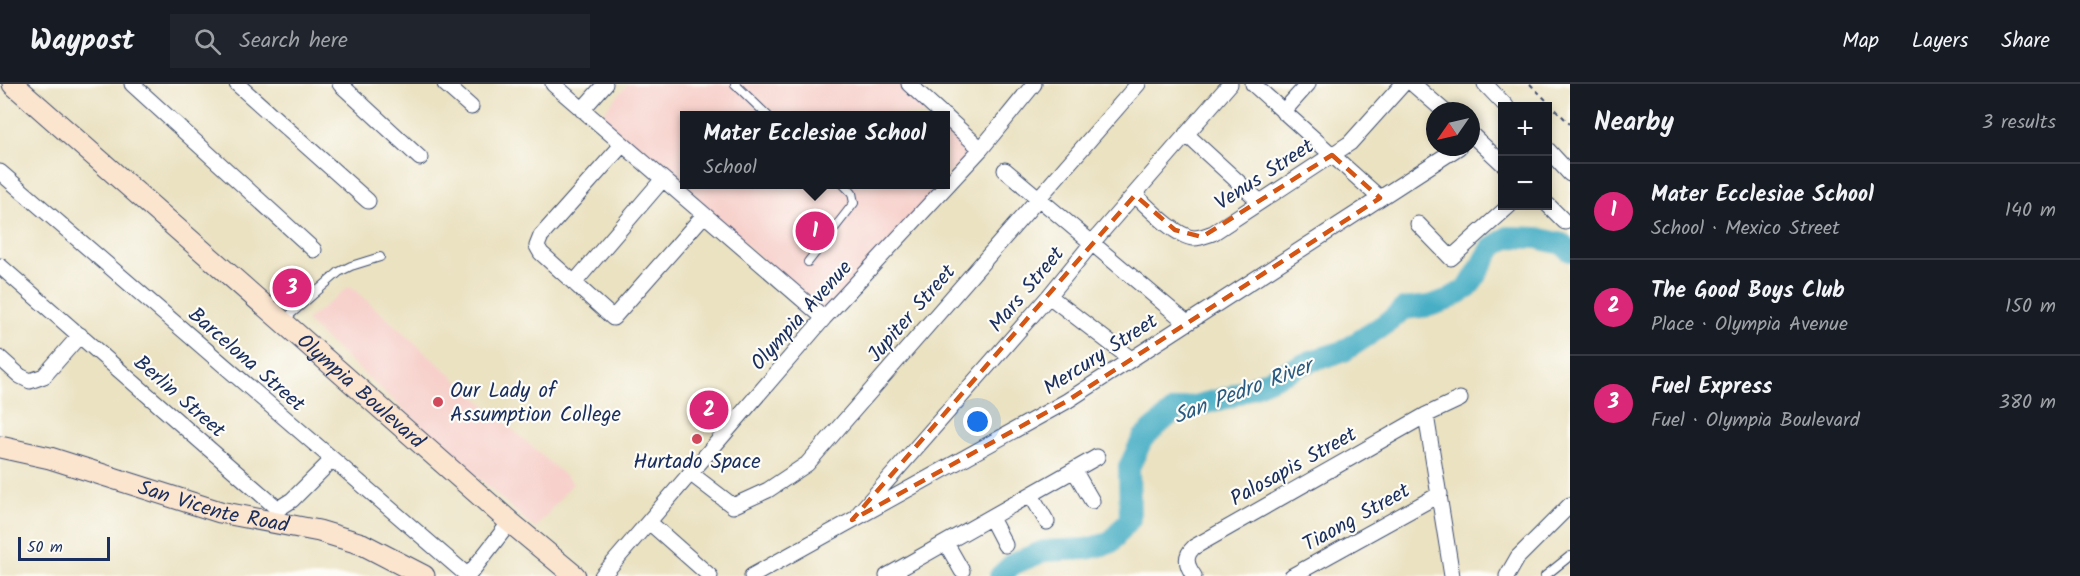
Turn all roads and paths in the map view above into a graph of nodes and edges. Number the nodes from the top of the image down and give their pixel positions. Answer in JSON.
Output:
{"nodes":[{"id":1,"x":14,"y":84,"type":"edge"},
{"id":2,"x":132,"y":84,"type":"edge"},
{"id":3,"x":237,"y":84,"type":"edge"},
{"id":4,"x":340,"y":84,"type":"edge"},
{"id":5,"x":445,"y":84,"type":"edge"},
{"id":6,"x":553,"y":84,"type":"edge"},
{"id":7,"x":605,"y":84,"type":"edge"},
{"id":8,"x":735,"y":84,"type":"edge"},
{"id":9,"x":909,"y":84,"type":"edge"},
{"id":10,"x":1034,"y":84,"type":"edge"},
{"id":11,"x":1138,"y":84,"type":"edge"},
{"id":12,"x":1230,"y":84,"type":"edge"},
{"id":13,"x":1253,"y":84,"type":"edge"},
{"id":14,"x":1308,"y":84,"type":"edge"},
{"id":15,"x":1403,"y":84,"type":"edge"},
{"id":16,"x":1413,"y":84,"type":"edge"},
{"id":17,"x":1485,"y":84,"type":"edge"},
{"id":18,"x":1530,"y":84,"type":"edge"},
{"id":19,"x":1434,"y":102,"type":"edge"},
{"id":20,"x":1502,"y":102,"type":"edge"},
{"id":21,"x":471,"y":107,"type":"dead end"},
{"id":22,"x":582,"y":110,"type":"junction"},
{"id":23,"x":763,"y":111,"type":"edge"},
{"id":24,"x":939,"y":111,"type":"edge"},
{"id":25,"x":1283,"y":112,"type":"junction"},
{"id":26,"x":950,"y":120,"type":"edge"},
{"id":27,"x":1570,"y":124,"type":"edge"},
{"id":28,"x":1186,"y":134,"type":"junction"},
{"id":29,"x":1480,"y":144,"type":"edge"},
{"id":30,"x":622,"y":145,"type":"junction"},
{"id":31,"x":981,"y":148,"type":"junction"},
{"id":32,"x":1552,"y":154,"type":"edge"},
{"id":33,"x":1332,"y":155,"type":"junction"},
{"id":34,"x":1445,"y":156,"type":"edge"},
{"id":35,"x":420,"y":158,"type":"dead end"},
{"id":36,"x":1498,"y":159,"type":"edge"},
{"id":37,"x":1005,"y":170,"type":"dead end"},
{"id":38,"x":0,"y":172,"type":"edge"},
{"id":39,"x":1570,"y":174,"type":"edge"},
{"id":40,"x":663,"y":179,"type":"junction"},
{"id":41,"x":950,"y":182,"type":"edge"},
{"id":42,"x":848,"y":189,"type":"edge"},
{"id":43,"x":943,"y":189,"type":"edge"},
{"id":44,"x":1135,"y":195,"type":"junction"},
{"id":45,"x":1039,"y":198,"type":"junction"},
{"id":46,"x":1380,"y":198,"type":"junction"},
{"id":47,"x":368,"y":201,"type":"dead end"},
{"id":48,"x":1259,"y":201,"type":"junction"},
{"id":49,"x":1552,"y":209,"type":"edge"},
{"id":50,"x":1504,"y":210,"type":"edge"},
{"id":51,"x":704,"y":215,"type":"junction"},
{"id":52,"x":1565,"y":222,"type":"dead end"},
{"id":53,"x":1418,"y":224,"type":"dead end"},
{"id":54,"x":1092,"y":243,"type":"junction"},
{"id":55,"x":314,"y":250,"type":"dead end"},
{"id":56,"x":381,"y":257,"type":"dead end"},
{"id":57,"x":808,"y":262,"type":"dead end"},
{"id":58,"x":0,"y":266,"type":"edge"},
{"id":59,"x":574,"y":283,"type":"junction"},
{"id":60,"x":1049,"y":296,"type":"junction"},
{"id":61,"x":824,"y":318,"type":"junction"},
{"id":62,"x":283,"y":321,"type":"junction"},
{"id":63,"x":1187,"y":323,"type":"junction"},
{"id":64,"x":80,"y":335,"type":"junction"},
{"id":65,"x":0,"y":358,"type":"edge"},
{"id":66,"x":1131,"y":359,"type":"junction"},
{"id":67,"x":1460,"y":399,"type":"dead end"},
{"id":68,"x":1426,"y":415,"type":"junction"},
{"id":69,"x":0,"y":447,"type":"edge"},
{"id":70,"x":1097,"y":457,"type":"dead end"},
{"id":71,"x":332,"y":460,"type":"junction"},
{"id":72,"x":1074,"y":470,"type":"junction"},
{"id":73,"x":690,"y":473,"type":"junction"},
{"id":74,"x":1440,"y":494,"type":"junction"},
{"id":75,"x":1031,"y":495,"type":"junction"},
{"id":76,"x":1092,"y":501,"type":"dead end"},
{"id":77,"x":1570,"y":505,"type":"edge"},
{"id":78,"x":991,"y":518,"type":"junction"},
{"id":79,"x":852,"y":520,"type":"junction"},
{"id":80,"x":510,"y":522,"type":"junction"},
{"id":81,"x":649,"y":522,"type":"junction"},
{"id":82,"x":1047,"y":522,"type":"dead end"},
{"id":83,"x":946,"y":543,"type":"junction"},
{"id":84,"x":1005,"y":545,"type":"dead end"},
{"id":85,"x":1570,"y":556,"type":"edge"},
{"id":86,"x":908,"y":571,"type":"edge"},
{"id":87,"x":962,"y":571,"type":"dead end"},
{"id":88,"x":1450,"y":575,"type":"edge"},
{"id":89,"x":424,"y":576,"type":"edge"},
{"id":90,"x":468,"y":576,"type":"edge"},
{"id":91,"x":575,"y":576,"type":"edge"},
{"id":92,"x":602,"y":576,"type":"edge"},
{"id":93,"x":710,"y":576,"type":"edge"},
{"id":94,"x":752,"y":576,"type":"edge"},
{"id":95,"x":888,"y":576,"type":"edge"},
{"id":96,"x":1194,"y":576,"type":"edge"},
{"id":97,"x":1292,"y":576,"type":"edge"},
{"id":98,"x":1507,"y":576,"type":"edge"},
{"id":99,"x":1545,"y":576,"type":"edge"}],
"edges":[{"from":1,"to":62,"type":"main road","name":"Olympia Boulevard"},
{"from":2,"to":55,"type":"street"},
{"from":3,"to":47,"type":"street"},
{"from":4,"to":35,"type":"street"},
{"from":5,"to":21,"type":"street"},
{"from":6,"to":22,"type":"street"},
{"from":7,"to":22,"type":"street"},
{"from":8,"to":23,"type":"lane"},
{"from":9,"to":24,"type":"street"},
{"from":10,"to":31,"type":"street","name":"Olympia Avenue"},
{"from":11,"to":45,"type":"street","name":"Jupiter Street"},
{"from":12,"to":28,"type":"street","name":"Mars Street"},
{"from":13,"to":25,"type":"street"},
{"from":14,"to":25,"type":"street"},
{"from":15,"to":33,"type":"street","name":"Venus Street"},
{"from":16,"to":19,"type":"street"},
{"from":17,"to":20,"type":"street"},
{"from":18,"to":27,"type":"path"},
{"from":22,"to":30,"type":"street"},
{"from":25,"to":33,"type":"street"},
{"from":26,"to":31,"type":"street"},
{"from":28,"to":44,"type":"street","name":"Mars Street"},
{"from":28,"to":48,"type":"street"},
{"from":29,"to":36,"type":"street"},
{"from":30,"to":40,"type":"street"},
{"from":30,"to":59,"type":"street"},
{"from":31,"to":41,"type":"street","name":"Olympia Avenue"},
{"from":32,"to":39,"type":"street"},
{"from":33,"to":46,"type":"street"},
{"from":33,"to":48,"type":"street","name":"Venus Street"},
{"from":34,"to":46,"type":"street","name":"Mercury Street"},
{"from":37,"to":45,"type":"street"},
{"from":38,"to":71,"type":"street","name":"Barcelona Street"},
{"from":40,"to":51,"type":"street"},
{"from":40,"to":59,"type":"street"},
{"from":42,"to":57,"type":"lane"},
{"from":43,"to":61,"type":"street","name":"Olympia Avenue"},
{"from":44,"to":48,"type":"street","name":"Venus Street"},
{"from":44,"to":54,"type":"street","name":"Mars Street"},
{"from":45,"to":54,"type":"street"},
{"from":45,"to":73,"type":"street","name":"Jupiter Street"},
{"from":46,"to":63,"type":"street","name":"Mercury Street"},
{"from":49,"to":52,"type":"street"},
{"from":50,"to":53,"type":"street"},
{"from":51,"to":59,"type":"street"},
{"from":51,"to":61,"type":"street"},
{"from":54,"to":60,"type":"street","name":"Mars Street"},
{"from":54,"to":63,"type":"street"},
{"from":56,"to":62,"type":"lane"},
{"from":58,"to":64,"type":"street","name":"Berlin Street"},
{"from":60,"to":66,"type":"street"},
{"from":60,"to":79,"type":"street","name":"Mars Street"},
{"from":61,"to":73,"type":"street","name":"Olympia Avenue"},
{"from":62,"to":80,"type":"main road","name":"Olympia Boulevard"},
{"from":63,"to":66,"type":"street","name":"Mercury Street"},
{"from":64,"to":65,"type":"street"},
{"from":64,"to":71,"type":"street","name":"Berlin Street"},
{"from":66,"to":79,"type":"street","name":"Mercury Street"},
{"from":67,"to":68,"type":"street","name":"Palosapis Street"},
{"from":68,"to":74,"type":"street"},
{"from":68,"to":96,"type":"street","name":"Palosapis Street"},
{"from":69,"to":89,"type":"main road","name":"San Vicente Road"},
{"from":70,"to":72,"type":"street"},
{"from":71,"to":90,"type":"street","name":"Barcelona Street"},
{"from":72,"to":75,"type":"street"},
{"from":72,"to":76,"type":"street"},
{"from":73,"to":81,"type":"street","name":"Olympia Avenue"},
{"from":74,"to":88,"type":"street"},
{"from":74,"to":97,"type":"street","name":"Tiaong Street"},
{"from":75,"to":78,"type":"street"},
{"from":75,"to":82,"type":"street"},
{"from":77,"to":98,"type":"street"},
{"from":78,"to":83,"type":"street"},
{"from":78,"to":84,"type":"street"},
{"from":79,"to":94,"type":"street","name":"Mercury Street"},
{"from":80,"to":90,"type":"street"},
{"from":80,"to":91,"type":"main road","name":"Olympia Boulevard"},
{"from":81,"to":92,"type":"street","name":"Olympia Avenue"},
{"from":81,"to":93,"type":"street"},
{"from":83,"to":86,"type":"street"},
{"from":83,"to":87,"type":"street"},
{"from":85,"to":99,"type":"lane"},
{"from":86,"to":95,"type":"street"}]}
